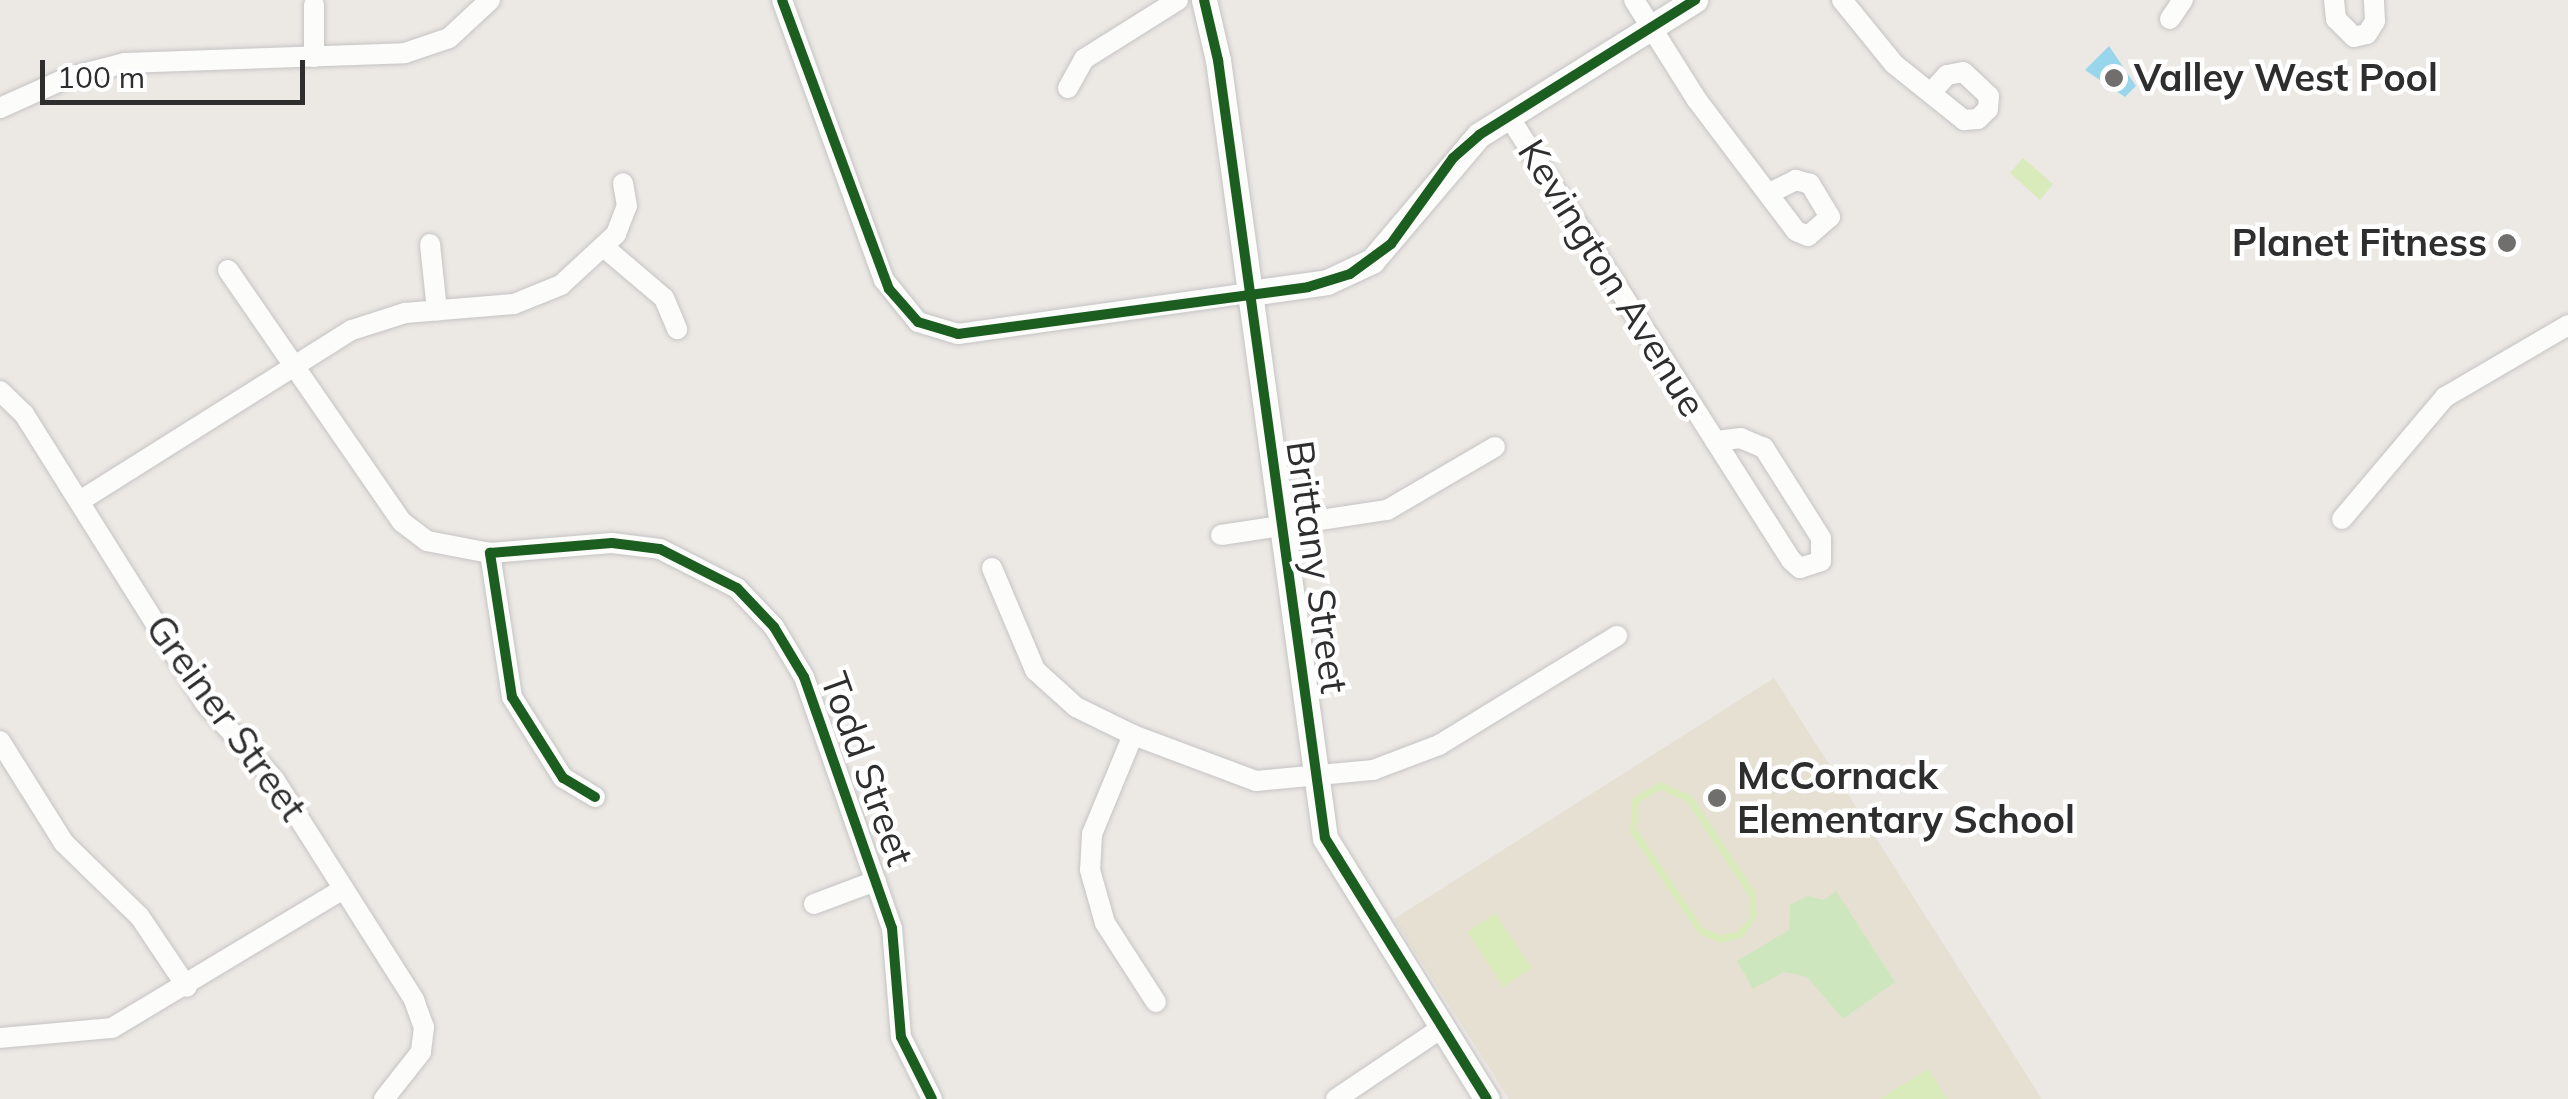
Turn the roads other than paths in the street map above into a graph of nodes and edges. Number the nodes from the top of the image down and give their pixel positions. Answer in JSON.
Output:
{"nodes":[{"id":1,"x":490,"y":0,"type":"edge"},
{"id":2,"x":782,"y":0,"type":"edge"},
{"id":3,"x":1178,"y":0,"type":"edge"},
{"id":4,"x":1204,"y":0,"type":"edge"},
{"id":5,"x":1634,"y":0,"type":"edge"},
{"id":6,"x":1694,"y":0,"type":"edge"},
{"id":7,"x":1842,"y":0,"type":"edge"},
{"id":8,"x":2183,"y":0,"type":"edge"},
{"id":9,"x":2334,"y":0,"type":"edge"},
{"id":10,"x":2374,"y":0,"type":"edge"},
{"id":11,"x":314,"y":5,"type":"dead end"},
{"id":12,"x":2170,"y":19,"type":"dead end"},
{"id":13,"x":1651,"y":27,"type":"junction"},
{"id":14,"x":314,"y":57,"type":"junction"},
{"id":15,"x":1068,"y":88,"type":"dead end"},
{"id":16,"x":1931,"y":93,"type":"dead end"},
{"id":17,"x":0,"y":108,"type":"edge"},
{"id":18,"x":1508,"y":115,"type":"junction"},
{"id":19,"x":622,"y":183,"type":"dead end"},
{"id":20,"x":1768,"y":193,"type":"dead end"},
{"id":21,"x":430,"y":244,"type":"dead end"},
{"id":22,"x":605,"y":248,"type":"junction"},
{"id":23,"x":228,"y":270,"type":"dead end"},
{"id":24,"x":1250,"y":294,"type":"junction"},
{"id":25,"x":436,"y":311,"type":"junction"},
{"id":26,"x":2568,"y":324,"type":"edge"},
{"id":27,"x":678,"y":329,"type":"dead end"},
{"id":28,"x":293,"y":365,"type":"junction"},
{"id":29,"x":0,"y":391,"type":"edge"},
{"id":30,"x":1716,"y":441,"type":"junction"},
{"id":31,"x":1495,"y":447,"type":"dead end"},
{"id":32,"x":80,"y":501,"type":"junction"},
{"id":33,"x":2342,"y":518,"type":"dead end"},
{"id":34,"x":1281,"y":526,"type":"junction"},
{"id":35,"x":1221,"y":535,"type":"dead end"},
{"id":36,"x":490,"y":554,"type":"junction"},
{"id":37,"x":992,"y":568,"type":"dead end"},
{"id":38,"x":1617,"y":636,"type":"dead end"},
{"id":39,"x":1133,"y":734,"type":"junction"},
{"id":40,"x":0,"y":741,"type":"edge"},
{"id":41,"x":1316,"y":779,"type":"junction"},
{"id":42,"x":595,"y":798,"type":"dead end"},
{"id":43,"x":876,"y":881,"type":"junction"},
{"id":44,"x":344,"y":889,"type":"junction"},
{"id":45,"x":814,"y":904,"type":"dead end"},
{"id":46,"x":187,"y":987,"type":"junction"},
{"id":47,"x":1156,"y":1002,"type":"dead end"},
{"id":48,"x":1443,"y":1027,"type":"junction"},
{"id":49,"x":0,"y":1038,"type":"edge"},
{"id":50,"x":384,"y":1099,"type":"edge"},
{"id":51,"x":932,"y":1099,"type":"edge"},
{"id":52,"x":1336,"y":1099,"type":"edge"},
{"id":53,"x":1487,"y":1099,"type":"edge"}],
"edges":[{"from":1,"to":14,"type":"street"},
{"from":2,"to":24,"type":"street","name":"Kevington Avenue"},
{"from":3,"to":15,"type":"street"},
{"from":4,"to":24,"type":"street","name":"Brittany Street"},
{"from":5,"to":13,"type":"street"},
{"from":6,"to":13,"type":"street","name":"Kevington Avenue"},
{"from":7,"to":16,"type":"street"},
{"from":8,"to":12,"type":"street"},
{"from":9,"to":10,"type":"street"},
{"from":11,"to":14,"type":"street"},
{"from":13,"to":18,"type":"street","name":"Kevington Avenue"},
{"from":13,"to":20,"type":"street"},
{"from":14,"to":17,"type":"street"},
{"from":18,"to":24,"type":"street","name":"Kevington Avenue"},
{"from":18,"to":30,"type":"street","name":"Kevington Avenue"},
{"from":19,"to":22,"type":"street"},
{"from":21,"to":25,"type":"street"},
{"from":22,"to":25,"type":"street"},
{"from":22,"to":27,"type":"street"},
{"from":23,"to":28,"type":"street","name":"Todd Street"},
{"from":24,"to":34,"type":"street","name":"Brittany Street"},
{"from":25,"to":28,"type":"street"},
{"from":26,"to":33,"type":"street"},
{"from":28,"to":32,"type":"street"},
{"from":28,"to":36,"type":"street","name":"Todd Street"},
{"from":29,"to":32,"type":"street","name":"Greiner Street"},
{"from":30,"to":30,"type":"street","name":"Kevington Avenue"},
{"from":31,"to":34,"type":"street","name":"Brittany Street"},
{"from":32,"to":44,"type":"street","name":"Greiner Street"},
{"from":34,"to":35,"type":"street","name":"Brittany Street"},
{"from":34,"to":41,"type":"street","name":"Brittany Street"},
{"from":36,"to":42,"type":"street"},
{"from":36,"to":43,"type":"street","name":"Todd Street"},
{"from":37,"to":39,"type":"street"},
{"from":38,"to":41,"type":"street"},
{"from":39,"to":41,"type":"street"},
{"from":39,"to":47,"type":"street"},
{"from":40,"to":46,"type":"street"},
{"from":41,"to":48,"type":"street","name":"Brittany Street"},
{"from":43,"to":45,"type":"street"},
{"from":43,"to":51,"type":"street","name":"Todd Street"},
{"from":44,"to":46,"type":"street"},
{"from":44,"to":50,"type":"street","name":"Greiner Street"},
{"from":46,"to":49,"type":"street"},
{"from":48,"to":52,"type":"street"},
{"from":48,"to":53,"type":"street","name":"Brittany Street"}]}
